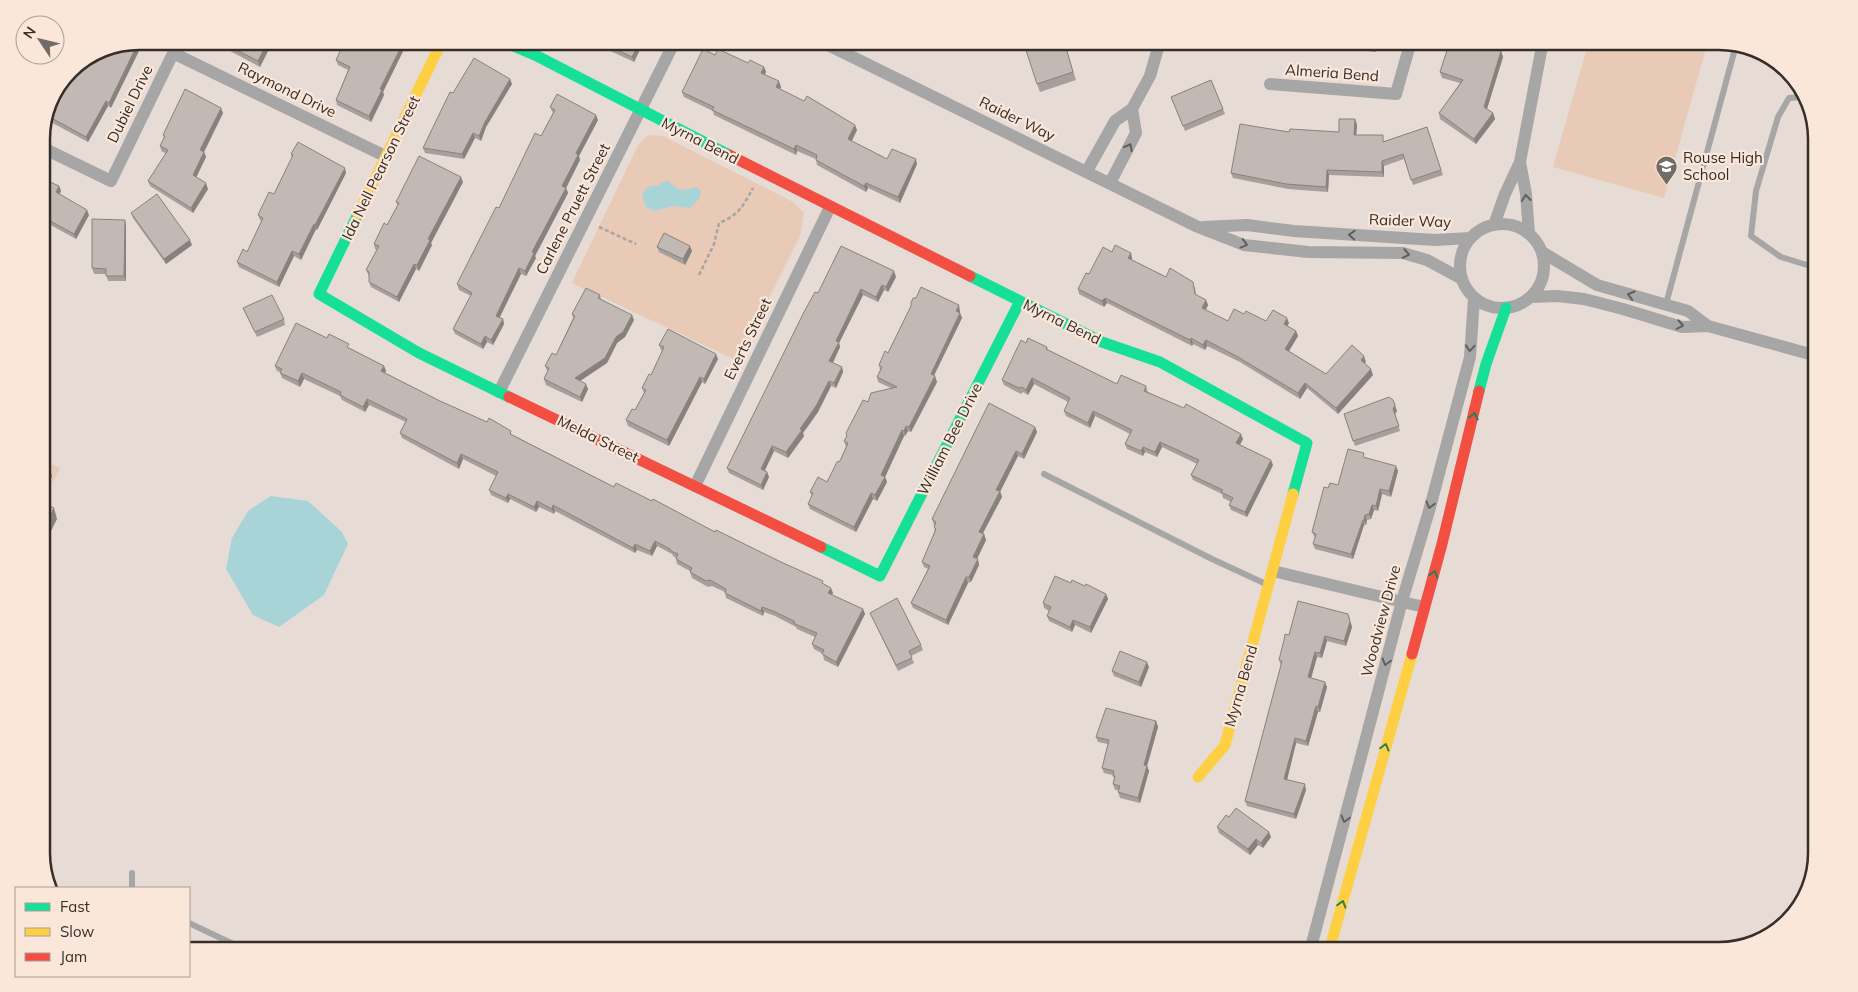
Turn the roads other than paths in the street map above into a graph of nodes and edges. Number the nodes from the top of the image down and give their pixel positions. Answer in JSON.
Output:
{"nodes":[{"id":1,"x":174,"y":50,"type":"edge"},
{"id":2,"x":438,"y":50,"type":"edge"},
{"id":3,"x":522,"y":50,"type":"edge"},
{"id":4,"x":670,"y":50,"type":"edge"},
{"id":5,"x":838,"y":50,"type":"edge"},
{"id":6,"x":1157,"y":50,"type":"edge"},
{"id":7,"x":1408,"y":50,"type":"edge"},
{"id":8,"x":1541,"y":50,"type":"edge"},
{"id":9,"x":1734,"y":52,"type":"edge"},
{"id":10,"x":173,"y":53,"type":"junction"},
{"id":11,"x":1270,"y":84,"type":"dead end"},
{"id":12,"x":1797,"y":97,"type":"edge"},
{"id":13,"x":1132,"y":109,"type":"junction"},
{"id":14,"x":640,"y":110,"type":"junction"},
{"id":15,"x":50,"y":151,"type":"edge"},
{"id":16,"x":387,"y":157,"type":"junction"},
{"id":17,"x":1520,"y":162,"type":"junction"},
{"id":18,"x":1087,"y":171,"type":"junction"},
{"id":19,"x":1110,"y":183,"type":"junction"},
{"id":20,"x":830,"y":207,"type":"junction"},
{"id":21,"x":1494,"y":225,"type":"junction"},
{"id":22,"x":1198,"y":227,"type":"junction"},
{"id":23,"x":1529,"y":234,"type":"junction"},
{"id":24,"x":1470,"y":238,"type":"junction"},
{"id":25,"x":1542,"y":252,"type":"junction"},
{"id":26,"x":1808,"y":265,"type":"edge"},
{"id":27,"x":1462,"y":279,"type":"junction"},
{"id":28,"x":320,"y":294,"type":"joint"},
{"id":29,"x":1530,"y":297,"type":"junction"},
{"id":30,"x":1474,"y":300,"type":"junction"},
{"id":31,"x":1020,"y":301,"type":"junction"},
{"id":32,"x":1666,"y":304,"type":"junction"},
{"id":33,"x":1506,"y":308,"type":"junction"},
{"id":34,"x":1708,"y":326,"type":"junction"},
{"id":35,"x":1808,"y":354,"type":"edge"},
{"id":36,"x":499,"y":392,"type":"junction"},
{"id":37,"x":1044,"y":474,"type":"dead end"},
{"id":38,"x":695,"y":486,"type":"junction"},
{"id":39,"x":1273,"y":571,"type":"junction"},
{"id":40,"x":880,"y":576,"type":"joint"},
{"id":41,"x":1269,"y":586,"type":"junction"},
{"id":42,"x":1402,"y":601,"type":"junction"},
{"id":43,"x":1424,"y":607,"type":"junction"},
{"id":44,"x":1198,"y":777,"type":"dead end"},
{"id":45,"x":132,"y":873,"type":"dead end"},
{"id":46,"x":132,"y":887,"type":"edge"},
{"id":47,"x":190,"y":923,"type":"edge"},
{"id":48,"x":1314,"y":936,"type":"junction"},
{"id":49,"x":229,"y":942,"type":"edge"},
{"id":50,"x":1312,"y":942,"type":"edge"},
{"id":51,"x":1324,"y":942,"type":"edge"},
{"id":52,"x":1331,"y":942,"type":"edge"}],
"edges":[{"from":1,"to":10,"type":"street","name":"Dubiel Drive"},
{"from":2,"to":16,"type":"street","name":"Ida Nell Pearson Street"},
{"from":3,"to":14,"type":"street","name":"Myrna Bend"},
{"from":4,"to":14,"type":"street","name":"Carlene Pruett Street"},
{"from":5,"to":18,"type":"street","name":"Raider Way"},
{"from":6,"to":13,"type":"street"},
{"from":7,"to":11,"type":"street","name":"Almeria Bend"},
{"from":8,"to":17,"type":"street"},
{"from":9,"to":32,"type":"lane"},
{"from":10,"to":15,"type":"street","name":"Dubiel Drive"},
{"from":10,"to":16,"type":"street","name":"Raymond Drive"},
{"from":12,"to":26,"type":"lane"},
{"from":13,"to":18,"type":"street"},
{"from":19,"to":13,"type":"street","one_way":true},
{"from":14,"to":20,"type":"street","name":"Myrna Bend"},
{"from":14,"to":36,"type":"street","name":"Carlene Pruett Street"},
{"from":16,"to":28,"type":"street","name":"Ida Nell Pearson Street"},
{"from":17,"to":21,"type":"street"},
{"from":23,"to":17,"type":"street","one_way":true},
{"from":18,"to":19,"type":"street","name":"Raider Way"},
{"from":19,"to":22,"type":"street","name":"Raider Way"},
{"from":20,"to":31,"type":"street","name":"Myrna Bend"},
{"from":20,"to":38,"type":"street","name":"Everts Street"},
{"from":21,"to":23,"type":"street"},
{"from":21,"to":24,"type":"street"},
{"from":24,"to":22,"type":"street","name":"Raider Way","one_way":true},
{"from":22,"to":27,"type":"street","name":"Raider Way","one_way":true},
{"from":23,"to":25,"type":"street"},
{"from":24,"to":27,"type":"street"},
{"from":25,"to":29,"type":"street"},
{"from":32,"to":25,"type":"street","one_way":true},
{"from":27,"to":30,"type":"street"},
{"from":28,"to":36,"type":"street","name":"Melda Street"},
{"from":29,"to":33,"type":"street"},
{"from":29,"to":34,"type":"street","one_way":true},
{"from":30,"to":33,"type":"street"},
{"from":30,"to":42,"type":"street","name":"Woodview Drive","one_way":true},
{"from":31,"to":39,"type":"street","name":"Myrna Bend"},
{"from":31,"to":40,"type":"street","name":"William Bee Drive"},
{"from":32,"to":34,"type":"street"},
{"from":43,"to":33,"type":"street","one_way":true},
{"from":34,"to":35,"type":"street"},
{"from":36,"to":38,"type":"street","name":"Melda Street"},
{"from":37,"to":41,"type":"lane"},
{"from":38,"to":40,"type":"street","name":"Melda Street"},
{"from":39,"to":41,"type":"street","name":"Myrna Bend"},
{"from":39,"to":42,"type":"street"},
{"from":41,"to":44,"type":"street","name":"Myrna Bend"},
{"from":42,"to":43,"type":"street"},
{"from":42,"to":48,"type":"street","name":"Woodview Drive","one_way":true},
{"from":52,"to":43,"type":"street","one_way":true},
{"from":45,"to":46,"type":"lane"},
{"from":47,"to":49,"type":"lane"},
{"from":48,"to":50,"type":"street","name":"Woodview Drive"},
{"from":48,"to":51,"type":"lane"}]}
